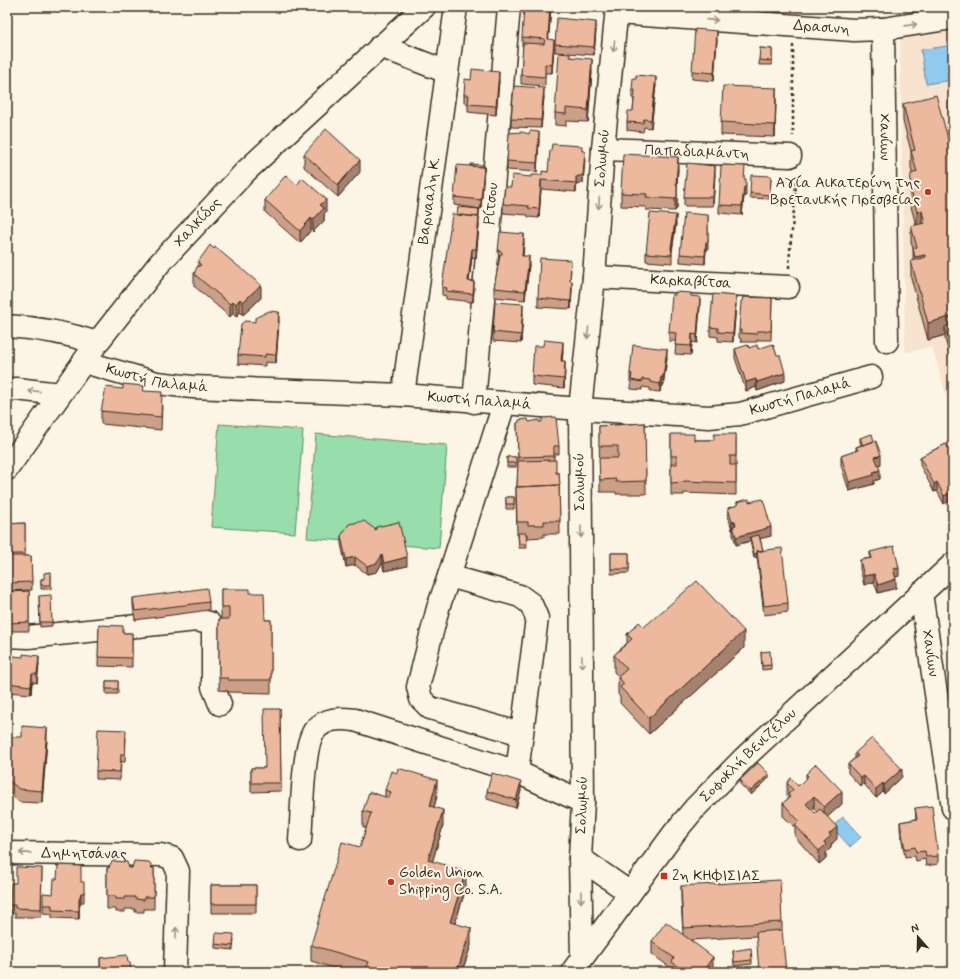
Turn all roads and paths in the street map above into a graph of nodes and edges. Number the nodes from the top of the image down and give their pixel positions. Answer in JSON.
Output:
{"nodes":[{"id":1,"x":424,"y":7,"type":"edge"},
{"id":2,"x":456,"y":7,"type":"edge"},
{"id":3,"x":509,"y":7,"type":"edge"},
{"id":4,"x":617,"y":10,"type":"edge"},
{"id":5,"x":953,"y":18,"type":"edge"},
{"id":6,"x":883,"y":29,"type":"junction"},
{"id":7,"x":380,"y":46,"type":"junction"},
{"id":8,"x":447,"y":72,"type":"junction"},
{"id":9,"x":603,"y":149,"type":"junction"},
{"id":10,"x":790,"y":156,"type":"dead end"},
{"id":11,"x":594,"y":277,"type":"junction"},
{"id":12,"x":788,"y":287,"type":"dead end"},
{"id":13,"x":7,"y":326,"type":"edge"},
{"id":14,"x":886,"y":341,"type":"dead end"},
{"id":15,"x":97,"y":343,"type":"junction"},
{"id":16,"x":84,"y":362,"type":"junction"},
{"id":17,"x":871,"y":377,"type":"dead end"},
{"id":18,"x":7,"y":390,"type":"edge"},
{"id":19,"x":60,"y":394,"type":"junction"},
{"id":20,"x":403,"y":395,"type":"junction"},
{"id":21,"x":474,"y":402,"type":"junction"},
{"id":22,"x":504,"y":404,"type":"junction"},
{"id":23,"x":580,"y":409,"type":"junction"},
{"id":24,"x":7,"y":469,"type":"edge"},
{"id":25,"x":953,"y":564,"type":"edge"},
{"id":26,"x":449,"y":576,"type":"junction"},
{"id":27,"x":921,"y":593,"type":"junction"},
{"id":28,"x":7,"y":636,"type":"edge"},
{"id":29,"x":220,"y":704,"type":"dead end"},
{"id":30,"x":947,"y":714,"type":"edge"},
{"id":31,"x":522,"y":734,"type":"junction"},
{"id":32,"x":950,"y":756,"type":"edge"},
{"id":33,"x":518,"y":772,"type":"junction"},
{"id":34,"x":583,"y":802,"type":"junction"},
{"id":35,"x":953,"y":802,"type":"edge"},
{"id":36,"x":300,"y":840,"type":"dead end"},
{"id":37,"x":7,"y":853,"type":"edge"},
{"id":38,"x":580,"y":858,"type":"junction"},
{"id":39,"x":630,"y":893,"type":"junction"},
{"id":40,"x":577,"y":965,"type":"edge"},
{"id":41,"x":175,"y":972,"type":"edge"}],
"edges":[{"from":1,"to":7,"type":"street","name":"Χαλκίδος"},
{"from":2,"to":8,"type":"street","name":"Βαρνααλη Κ."},
{"from":3,"to":21,"type":"street","name":"Ρίτσου"},
{"from":4,"to":6,"type":"street","name":"Δρασινη","one_way":true},
{"from":4,"to":9,"type":"street","name":"Σολωμού","one_way":true},
{"from":6,"to":5,"type":"street","name":"Δρασινη","one_way":true},
{"from":6,"to":14,"type":"street","name":"Χανίων"},
{"from":7,"to":8,"type":"street"},
{"from":7,"to":15,"type":"street","name":"Χαλκίδος"},
{"from":8,"to":20,"type":"street","name":"Βαρνααλη Κ."},
{"from":9,"to":10,"type":"street","name":"Παπαδιαμάντη"},
{"from":9,"to":11,"type":"street","name":"Σολωμού","one_way":true},
{"from":11,"to":12,"type":"street","name":"Καρκαβίτσα"},
{"from":11,"to":23,"type":"street","name":"Σολωμού","one_way":true},
{"from":13,"to":15,"type":"street"},
{"from":15,"to":16,"type":"street","name":"Χαλκίδος"},
{"from":16,"to":19,"type":"street","name":"Χαλκίδος"},
{"from":16,"to":20,"type":"street","name":"Κωστή Παλαμά"},
{"from":17,"to":23,"type":"street","name":"Κωστή Παλαμά"},
{"from":19,"to":18,"type":"street","one_way":true},
{"from":19,"to":24,"type":"street","name":"Χαλκίδος"},
{"from":20,"to":21,"type":"street","name":"Κωστή Παλαμά"},
{"from":21,"to":22,"type":"street","name":"Κωστή Παλαμά"},
{"from":22,"to":23,"type":"street","name":"Κωστή Παλαμά"},
{"from":22,"to":26,"type":"street"},
{"from":23,"to":34,"type":"street","name":"Σολωμού","one_way":true},
{"from":25,"to":27,"type":"street","name":"Σοφοκλή Βενιζέλου"},
{"from":26,"to":31,"type":"street"},
{"from":26,"to":31,"type":"street"},
{"from":27,"to":30,"type":"street","name":"Χανίων"},
{"from":27,"to":39,"type":"street","name":"Σοφοκλή Βενιζέλου"},
{"from":28,"to":29,"type":"street"},
{"from":30,"to":32,"type":"street","name":"Χανίων"},
{"from":31,"to":33,"type":"street"},
{"from":32,"to":35,"type":"street","name":"Χανίων"},
{"from":33,"to":34,"type":"street"},
{"from":33,"to":36,"type":"street"},
{"from":34,"to":38,"type":"street","name":"Σολωμού"},
{"from":41,"to":37,"type":"street","name":"Δημητσάνας","one_way":true},
{"from":38,"to":39,"type":"street"},
{"from":38,"to":40,"type":"street","name":"Σολωμού","one_way":true},
{"from":39,"to":40,"type":"street","name":"Σοφοκλή Βενιζέλου"}]}
